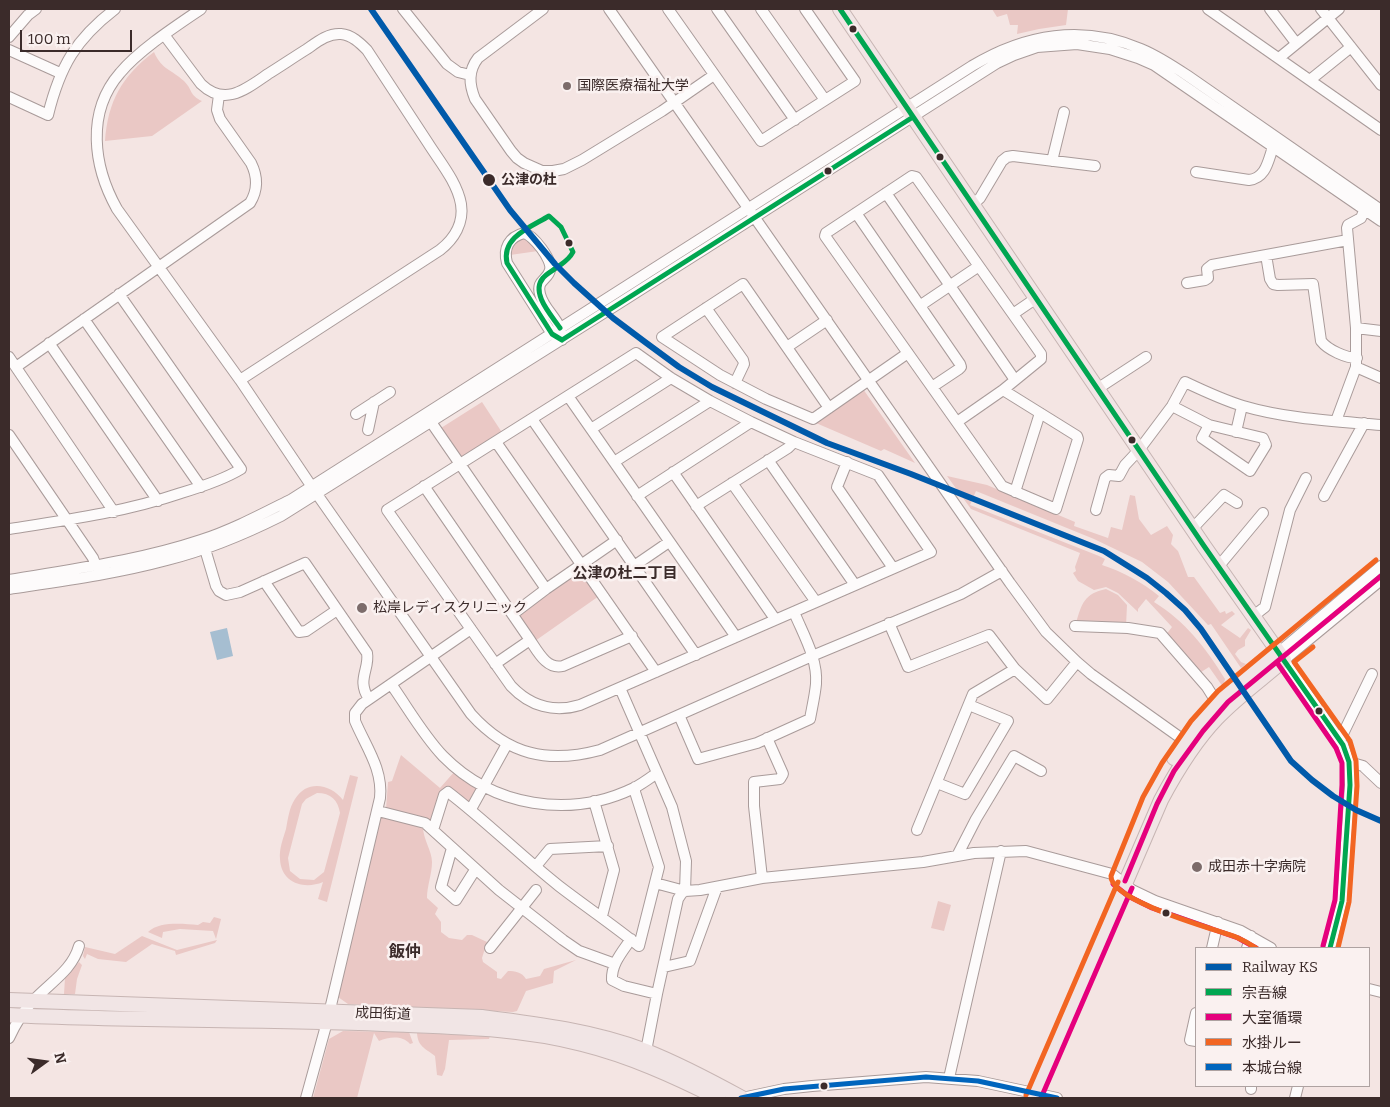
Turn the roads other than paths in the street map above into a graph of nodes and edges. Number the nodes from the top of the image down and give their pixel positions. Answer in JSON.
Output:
{"nodes":[{"id":1,"x":36,"y":9,"type":"edge"},
{"id":2,"x":115,"y":9,"type":"edge"},
{"id":3,"x":201,"y":9,"type":"edge"},
{"id":4,"x":402,"y":9,"type":"edge"},
{"id":5,"x":544,"y":9,"type":"edge"},
{"id":6,"x":609,"y":9,"type":"edge"},
{"id":7,"x":668,"y":9,"type":"edge"},
{"id":8,"x":718,"y":9,"type":"edge"},
{"id":9,"x":762,"y":9,"type":"edge"},
{"id":10,"x":805,"y":9,"type":"edge"},
{"id":11,"x":840,"y":9,"type":"edge"},
{"id":12,"x":1270,"y":9,"type":"edge"},
{"id":13,"x":1321,"y":9,"type":"edge"},
{"id":14,"x":1339,"y":9,"type":"edge"},
{"id":15,"x":1215,"y":11,"type":"edge"},
{"id":16,"x":189,"y":12,"type":"edge"},
{"id":17,"x":1328,"y":18,"type":"junction"},
{"id":18,"x":164,"y":36,"type":"junction"},
{"id":19,"x":9,"y":37,"type":"edge"},
{"id":20,"x":1296,"y":43,"type":"junction"},
{"id":21,"x":1351,"y":47,"type":"junction"},
{"id":22,"x":9,"y":50,"type":"edge"},
{"id":23,"x":1279,"y":58,"type":"junction"},
{"id":24,"x":60,"y":73,"type":"junction"},
{"id":25,"x":470,"y":75,"type":"junction"},
{"id":26,"x":714,"y":75,"type":"junction"},
{"id":27,"x":1310,"y":80,"type":"junction"},
{"id":28,"x":1381,"y":85,"type":"edge"},
{"id":29,"x":219,"y":95,"type":"junction"},
{"id":30,"x":9,"y":97,"type":"edge"},
{"id":31,"x":825,"y":100,"type":"junction"},
{"id":32,"x":675,"y":103,"type":"junction"},
{"id":33,"x":1064,"y":112,"type":"dead end"},
{"id":34,"x":910,"y":113,"type":"junction"},
{"id":35,"x":795,"y":120,"type":"junction"},
{"id":36,"x":1381,"y":130,"type":"edge"},
{"id":37,"x":1272,"y":147,"type":"junction"},
{"id":38,"x":1052,"y":161,"type":"junction"},
{"id":39,"x":1095,"y":166,"type":"dead end"},
{"id":40,"x":1196,"y":172,"type":"dead end"},
{"id":41,"x":886,"y":193,"type":"junction"},
{"id":42,"x":972,"y":205,"type":"junction"},
{"id":43,"x":1366,"y":206,"type":"junction"},
{"id":44,"x":748,"y":209,"type":"junction"},
{"id":45,"x":1381,"y":210,"type":"edge"},
{"id":46,"x":856,"y":213,"type":"junction"},
{"id":47,"x":754,"y":218,"type":"junction"},
{"id":48,"x":1381,"y":221,"type":"edge"},
{"id":49,"x":1348,"y":240,"type":"junction"},
{"id":50,"x":1266,"y":256,"type":"junction"},
{"id":51,"x":159,"y":266,"type":"junction"},
{"id":52,"x":979,"y":266,"type":"junction"},
{"id":53,"x":1187,"y":283,"type":"dead end"},
{"id":54,"x":950,"y":286,"type":"junction"},
{"id":55,"x":119,"y":294,"type":"junction"},
{"id":56,"x":1035,"y":299,"type":"junction"},
{"id":57,"x":921,"y":306,"type":"junction"},
{"id":58,"x":706,"y":308,"type":"junction"},
{"id":59,"x":1014,"y":314,"type":"junction"},
{"id":60,"x":84,"y":320,"type":"junction"},
{"id":61,"x":827,"y":320,"type":"junction"},
{"id":62,"x":1356,"y":328,"type":"junction"},
{"id":63,"x":556,"y":331,"type":"junction"},
{"id":64,"x":1381,"y":331,"type":"edge"},
{"id":65,"x":562,"y":340,"type":"junction"},
{"id":66,"x":49,"y":343,"type":"junction"},
{"id":67,"x":787,"y":347,"type":"junction"},
{"id":68,"x":908,"y":353,"type":"junction"},
{"id":69,"x":9,"y":357,"type":"edge"},
{"id":70,"x":1146,"y":357,"type":"dead end"},
{"id":71,"x":1357,"y":363,"type":"junction"},
{"id":72,"x":16,"y":367,"type":"junction"},
{"id":73,"x":671,"y":378,"type":"junction"},
{"id":74,"x":1381,"y":378,"type":"edge"},
{"id":75,"x":240,"y":380,"type":"junction"},
{"id":76,"x":868,"y":380,"type":"junction"},
{"id":77,"x":1015,"y":380,"type":"junction"},
{"id":78,"x":735,"y":382,"type":"junction"},
{"id":79,"x":932,"y":387,"type":"junction"},
{"id":80,"x":1097,"y":389,"type":"junction"},
{"id":81,"x":1003,"y":390,"type":"junction"},
{"id":82,"x":390,"y":392,"type":"dead end"},
{"id":83,"x":568,"y":396,"type":"junction"},
{"id":84,"x":710,"y":401,"type":"junction"},
{"id":85,"x":374,"y":402,"type":"junction"},
{"id":86,"x":1172,"y":406,"type":"junction"},
{"id":87,"x":1242,"y":406,"type":"junction"},
{"id":88,"x":829,"y":408,"type":"junction"},
{"id":89,"x":1040,"y":412,"type":"junction"},
{"id":90,"x":356,"y":414,"type":"dead end"},
{"id":91,"x":532,"y":419,"type":"junction"},
{"id":92,"x":1336,"y":421,"type":"junction"},
{"id":93,"x":431,"y":422,"type":"junction"},
{"id":94,"x":751,"y":422,"type":"junction"},
{"id":95,"x":957,"y":422,"type":"junction"},
{"id":96,"x":1364,"y":423,"type":"junction"},
{"id":97,"x":1381,"y":424,"type":"edge"},
{"id":98,"x":1209,"y":425,"type":"junction"},
{"id":99,"x":591,"y":429,"type":"junction"},
{"id":100,"x":368,"y":430,"type":"dead end"},
{"id":101,"x":1236,"y":432,"type":"junction"},
{"id":102,"x":9,"y":435,"type":"edge"},
{"id":103,"x":496,"y":442,"type":"junction"},
{"id":104,"x":794,"y":442,"type":"junction"},
{"id":105,"x":1139,"y":450,"type":"junction"},
{"id":106,"x":768,"y":460,"type":"junction"},
{"id":107,"x":614,"y":462,"type":"junction"},
{"id":108,"x":847,"y":462,"type":"junction"},
{"id":109,"x":460,"y":464,"type":"junction"},
{"id":110,"x":673,"y":472,"type":"junction"},
{"id":111,"x":1306,"y":478,"type":"dead end"},
{"id":112,"x":732,"y":483,"type":"junction"},
{"id":113,"x":424,"y":486,"type":"junction"},
{"id":114,"x":201,"y":487,"type":"junction"},
{"id":115,"x":315,"y":491,"type":"junction"},
{"id":116,"x":1015,"y":492,"type":"junction"},
{"id":117,"x":637,"y":496,"type":"junction"},
{"id":118,"x":1324,"y":496,"type":"dead end"},
{"id":119,"x":158,"y":501,"type":"junction"},
{"id":120,"x":1237,"y":503,"type":"dead end"},
{"id":121,"x":696,"y":506,"type":"junction"},
{"id":122,"x":1096,"y":510,"type":"dead end"},
{"id":123,"x":114,"y":512,"type":"junction"},
{"id":124,"x":1263,"y":513,"type":"dead end"},
{"id":125,"x":67,"y":520,"type":"junction"},
{"id":126,"x":1192,"y":528,"type":"junction"},
{"id":127,"x":9,"y":529,"type":"edge"},
{"id":128,"x":616,"y":540,"type":"junction"},
{"id":129,"x":669,"y":542,"type":"junction"},
{"id":130,"x":205,"y":548,"type":"junction"},
{"id":131,"x":582,"y":564,"type":"junction"},
{"id":132,"x":96,"y":566,"type":"junction"},
{"id":133,"x":634,"y":566,"type":"junction"},
{"id":134,"x":1381,"y":566,"type":"edge"},
{"id":135,"x":1218,"y":567,"type":"junction"},
{"id":136,"x":893,"y":568,"type":"junction"},
{"id":137,"x":1002,"y":571,"type":"junction"},
{"id":138,"x":9,"y":580,"type":"edge"},
{"id":139,"x":1381,"y":580,"type":"edge"},
{"id":140,"x":264,"y":581,"type":"junction"},
{"id":141,"x":855,"y":585,"type":"junction"},
{"id":142,"x":546,"y":588,"type":"junction"},
{"id":143,"x":9,"y":589,"type":"edge"},
{"id":144,"x":816,"y":602,"type":"junction"},
{"id":145,"x":337,"y":610,"type":"junction"},
{"id":146,"x":794,"y":612,"type":"junction"},
{"id":147,"x":513,"y":614,"type":"junction"},
{"id":148,"x":1252,"y":617,"type":"junction"},
{"id":149,"x":775,"y":620,"type":"junction"},
{"id":150,"x":889,"y":624,"type":"junction"},
{"id":151,"x":1075,"y":626,"type":"dead end"},
{"id":152,"x":470,"y":629,"type":"junction"},
{"id":153,"x":632,"y":636,"type":"junction"},
{"id":154,"x":736,"y":637,"type":"junction"},
{"id":155,"x":530,"y":640,"type":"junction"},
{"id":156,"x":696,"y":655,"type":"junction"},
{"id":157,"x":431,"y":656,"type":"junction"},
{"id":158,"x":812,"y":656,"type":"junction"},
{"id":159,"x":1281,"y":657,"type":"junction"},
{"id":160,"x":1077,"y":662,"type":"junction"},
{"id":161,"x":495,"y":664,"type":"junction"},
{"id":162,"x":1014,"y":669,"type":"junction"},
{"id":163,"x":656,"y":672,"type":"junction"},
{"id":164,"x":1372,"y":674,"type":"dead end"},
{"id":165,"x":391,"y":684,"type":"junction"},
{"id":166,"x":620,"y":688,"type":"junction"},
{"id":167,"x":369,"y":699,"type":"junction"},
{"id":168,"x":1223,"y":702,"type":"junction"},
{"id":169,"x":969,"y":705,"type":"junction"},
{"id":170,"x":680,"y":715,"type":"junction"},
{"id":171,"x":640,"y":733,"type":"junction"},
{"id":172,"x":768,"y":738,"type":"junction"},
{"id":173,"x":1340,"y":740,"type":"junction"},
{"id":174,"x":1185,"y":742,"type":"junction"},
{"id":175,"x":507,"y":744,"type":"junction"},
{"id":176,"x":1349,"y":762,"type":"junction"},
{"id":177,"x":1041,"y":771,"type":"dead end"},
{"id":178,"x":657,"y":774,"type":"junction"},
{"id":179,"x":937,"y":783,"type":"junction"},
{"id":180,"x":1381,"y":784,"type":"edge"},
{"id":181,"x":483,"y":787,"type":"junction"},
{"id":182,"x":635,"y":787,"type":"junction"},
{"id":183,"x":594,"y":801,"type":"junction"},
{"id":184,"x":471,"y":810,"type":"junction"},
{"id":185,"x":378,"y":811,"type":"junction"},
{"id":186,"x":433,"y":830,"type":"junction"},
{"id":187,"x":917,"y":830,"type":"dead end"},
{"id":188,"x":608,"y":846,"type":"junction"},
{"id":189,"x":452,"y":848,"type":"junction"},
{"id":190,"x":1001,"y":851,"type":"junction"},
{"id":191,"x":956,"y":856,"type":"junction"},
{"id":192,"x":536,"y":866,"type":"junction"},
{"id":193,"x":475,"y":870,"type":"junction"},
{"id":194,"x":762,"y":878,"type":"junction"},
{"id":195,"x":1122,"y":881,"type":"junction"},
{"id":196,"x":655,"y":883,"type":"junction"},
{"id":197,"x":717,"y":887,"type":"junction"},
{"id":198,"x":536,"y":890,"type":"dead end"},
{"id":199,"x":685,"y":891,"type":"junction"},
{"id":200,"x":522,"y":908,"type":"junction"},
{"id":201,"x":602,"y":916,"type":"junction"},
{"id":202,"x":1218,"y":922,"type":"junction"},
{"id":203,"x":1250,"y":936,"type":"junction"},
{"id":204,"x":631,"y":939,"type":"junction"},
{"id":205,"x":79,"y":946,"type":"dead end"},
{"id":206,"x":1212,"y":947,"type":"edge"},
{"id":207,"x":1247,"y":947,"type":"edge"},
{"id":208,"x":1269,"y":947,"type":"edge"},
{"id":209,"x":1330,"y":947,"type":"edge"},
{"id":210,"x":490,"y":948,"type":"dead end"},
{"id":211,"x":615,"y":964,"type":"junction"},
{"id":212,"x":664,"y":967,"type":"junction"},
{"id":213,"x":656,"y":994,"type":"junction"},
{"id":214,"x":9,"y":1000,"type":"edge"},
{"id":215,"x":33,"y":1001,"type":"junction"},
{"id":216,"x":15,"y":1016,"type":"edge"},
{"id":217,"x":328,"y":1017,"type":"junction"},
{"id":218,"x":1195,"y":1018,"type":"edge"},
{"id":219,"x":9,"y":1038,"type":"edge"},
{"id":220,"x":1195,"y":1041,"type":"edge"},
{"id":221,"x":646,"y":1051,"type":"junction"},
{"id":222,"x":950,"y":1078,"type":"junction"},
{"id":223,"x":1030,"y":1095,"type":"edge"},
{"id":224,"x":306,"y":1098,"type":"edge"},
{"id":225,"x":718,"y":1098,"type":"edge"},
{"id":226,"x":742,"y":1098,"type":"edge"},
{"id":227,"x":1057,"y":1098,"type":"edge"}],
"edges":[{"from":1,"to":19,"type":"street"},
{"from":2,"to":24,"type":"street"},
{"from":3,"to":16,"type":"street"},
{"from":4,"to":25,"type":"street"},
{"from":5,"to":25,"type":"street"},
{"from":6,"to":32,"type":"street"},
{"from":7,"to":26,"type":"street"},
{"from":8,"to":35,"type":"street"},
{"from":9,"to":31,"type":"street"},
{"from":10,"to":31,"type":"street"},
{"from":11,"to":34,"type":"highway"},
{"from":12,"to":20,"type":"street"},
{"from":13,"to":17,"type":"street"},
{"from":14,"to":17,"type":"street"},
{"from":15,"to":23,"type":"street"},
{"from":16,"to":18,"type":"street"},
{"from":17,"to":20,"type":"street"},
{"from":17,"to":21,"type":"street"},
{"from":18,"to":29,"type":"street"},
{"from":18,"to":51,"type":"street"},
{"from":20,"to":23,"type":"street"},
{"from":21,"to":27,"type":"street"},
{"from":21,"to":28,"type":"street"},
{"from":22,"to":24,"type":"street"},
{"from":23,"to":27,"type":"street"},
{"from":24,"to":30,"type":"street"},
{"from":25,"to":32,"type":"street"},
{"from":26,"to":32,"type":"street"},
{"from":26,"to":35,"type":"street"},
{"from":27,"to":36,"type":"street"},
{"from":29,"to":51,"type":"street"},
{"from":29,"to":75,"type":"street"},
{"from":31,"to":35,"type":"street"},
{"from":32,"to":44,"type":"street"},
{"from":33,"to":38,"type":"street"},
{"from":34,"to":37,"type":"street"},
{"from":34,"to":42,"type":"highway"},
{"from":34,"to":43,"type":"street"},
{"from":34,"to":44,"type":"street"},
{"from":34,"to":47,"type":"street"},
{"from":37,"to":40,"type":"street"},
{"from":37,"to":43,"type":"street"},
{"from":38,"to":39,"type":"street"},
{"from":38,"to":42,"type":"street"},
{"from":41,"to":46,"type":"street"},
{"from":41,"to":52,"type":"street"},
{"from":41,"to":54,"type":"street"},
{"from":42,"to":56,"type":"highway"},
{"from":43,"to":45,"type":"street"},
{"from":43,"to":48,"type":"street"},
{"from":43,"to":49,"type":"street"},
{"from":44,"to":47,"type":"street"},
{"from":44,"to":63,"type":"street"},
{"from":46,"to":57,"type":"street"},
{"from":46,"to":68,"type":"street"},
{"from":47,"to":61,"type":"street"},
{"from":47,"to":65,"type":"street"},
{"from":49,"to":50,"type":"street"},
{"from":49,"to":62,"type":"street"},
{"from":50,"to":53,"type":"street"},
{"from":50,"to":71,"type":"street"},
{"from":51,"to":55,"type":"street"},
{"from":51,"to":75,"type":"street"},
{"from":52,"to":54,"type":"street"},
{"from":52,"to":59,"type":"street"},
{"from":54,"to":57,"type":"street"},
{"from":54,"to":77,"type":"street"},
{"from":55,"to":60,"type":"street"},
{"from":55,"to":114,"type":"street"},
{"from":56,"to":59,"type":"street"},
{"from":56,"to":80,"type":"highway"},
{"from":57,"to":79,"type":"street"},
{"from":58,"to":67,"type":"street"},
{"from":58,"to":78,"type":"street"},
{"from":58,"to":78,"type":"street"},
{"from":59,"to":77,"type":"street"},
{"from":60,"to":66,"type":"street"},
{"from":60,"to":114,"type":"street"},
{"from":61,"to":67,"type":"street"},
{"from":61,"to":76,"type":"street"},
{"from":62,"to":64,"type":"street"},
{"from":62,"to":71,"type":"street"},
{"from":63,"to":63,"type":"street"},
{"from":63,"to":65,"type":"street"},
{"from":63,"to":115,"type":"street"},
{"from":65,"to":93,"type":"street"},
{"from":66,"to":72,"type":"street"},
{"from":66,"to":119,"type":"street"},
{"from":67,"to":88,"type":"street"},
{"from":68,"to":76,"type":"street"},
{"from":68,"to":79,"type":"street"},
{"from":69,"to":72,"type":"street"},
{"from":70,"to":80,"type":"street"},
{"from":71,"to":74,"type":"street"},
{"from":71,"to":92,"type":"street"},
{"from":72,"to":123,"type":"street"},
{"from":73,"to":83,"type":"street"},
{"from":73,"to":84,"type":"street"},
{"from":73,"to":99,"type":"street"},
{"from":75,"to":115,"type":"street"},
{"from":76,"to":88,"type":"street"},
{"from":76,"to":137,"type":"street"},
{"from":77,"to":81,"type":"street"},
{"from":78,"to":88,"type":"street"},
{"from":79,"to":95,"type":"street"},
{"from":80,"to":105,"type":"highway"},
{"from":81,"to":89,"type":"street"},
{"from":81,"to":95,"type":"street"},
{"from":82,"to":85,"type":"street"},
{"from":83,"to":91,"type":"street"},
{"from":83,"to":99,"type":"street"},
{"from":84,"to":94,"type":"street"},
{"from":84,"to":107,"type":"street"},
{"from":85,"to":90,"type":"street"},
{"from":85,"to":100,"type":"street"},
{"from":86,"to":87,"type":"street"},
{"from":86,"to":98,"type":"street"},
{"from":86,"to":105,"type":"street"},
{"from":87,"to":92,"type":"street"},
{"from":87,"to":101,"type":"street"},
{"from":89,"to":116,"type":"street"},
{"from":89,"to":116,"type":"street"},
{"from":91,"to":103,"type":"street"},
{"from":91,"to":128,"type":"street"},
{"from":92,"to":96,"type":"street"},
{"from":93,"to":109,"type":"street"},
{"from":93,"to":115,"type":"street"},
{"from":94,"to":104,"type":"street"},
{"from":94,"to":110,"type":"street"},
{"from":95,"to":116,"type":"street"},
{"from":96,"to":97,"type":"street"},
{"from":96,"to":118,"type":"street"},
{"from":98,"to":101,"type":"street"},
{"from":98,"to":101,"type":"street"},
{"from":99,"to":107,"type":"street"},
{"from":102,"to":125,"type":"street"},
{"from":103,"to":109,"type":"street"},
{"from":103,"to":131,"type":"street"},
{"from":104,"to":106,"type":"street"},
{"from":104,"to":108,"type":"street"},
{"from":105,"to":122,"type":"street"},
{"from":105,"to":126,"type":"highway"},
{"from":106,"to":112,"type":"street"},
{"from":106,"to":141,"type":"street"},
{"from":107,"to":117,"type":"street"},
{"from":108,"to":136,"type":"street"},
{"from":108,"to":136,"type":"street"},
{"from":109,"to":113,"type":"street"},
{"from":109,"to":142,"type":"street"},
{"from":110,"to":117,"type":"street"},
{"from":110,"to":121,"type":"street"},
{"from":111,"to":148,"type":"street"},
{"from":112,"to":121,"type":"street"},
{"from":112,"to":144,"type":"street"},
{"from":113,"to":147,"type":"street"},
{"from":113,"to":152,"type":"street"},
{"from":114,"to":119,"type":"street"},
{"from":115,"to":130,"type":"street"},
{"from":115,"to":132,"type":"street"},
{"from":115,"to":157,"type":"street"},
{"from":117,"to":129,"type":"street"},
{"from":119,"to":123,"type":"street"},
{"from":120,"to":126,"type":"street"},
{"from":121,"to":149,"type":"street"},
{"from":123,"to":125,"type":"street"},
{"from":124,"to":135,"type":"street"},
{"from":125,"to":127,"type":"street"},
{"from":125,"to":132,"type":"street"},
{"from":126,"to":135,"type":"highway"},
{"from":128,"to":131,"type":"street"},
{"from":128,"to":133,"type":"street"},
{"from":129,"to":133,"type":"street"},
{"from":129,"to":154,"type":"street"},
{"from":130,"to":140,"type":"street"},
{"from":130,"to":143,"type":"street"},
{"from":131,"to":142,"type":"street"},
{"from":131,"to":153,"type":"street"},
{"from":132,"to":138,"type":"street"},
{"from":133,"to":156,"type":"street"},
{"from":134,"to":159,"type":"street"},
{"from":135,"to":148,"type":"highway"},
{"from":136,"to":141,"type":"street"},
{"from":137,"to":150,"type":"street"},
{"from":137,"to":160,"type":"street"},
{"from":139,"to":159,"type":"street"},
{"from":140,"to":145,"type":"street"},
{"from":140,"to":145,"type":"street"},
{"from":141,"to":144,"type":"street"},
{"from":142,"to":147,"type":"street"},
{"from":144,"to":146,"type":"street"},
{"from":145,"to":167,"type":"street"},
{"from":146,"to":149,"type":"street"},
{"from":146,"to":158,"type":"street"},
{"from":147,"to":155,"type":"street"},
{"from":148,"to":159,"type":"highway"},
{"from":149,"to":154,"type":"street"},
{"from":150,"to":158,"type":"street"},
{"from":150,"to":162,"type":"street"},
{"from":151,"to":168,"type":"street"},
{"from":152,"to":157,"type":"street"},
{"from":152,"to":161,"type":"street"},
{"from":153,"to":155,"type":"street"},
{"from":153,"to":163,"type":"street"},
{"from":154,"to":156,"type":"street"},
{"from":155,"to":161,"type":"street"},
{"from":156,"to":163,"type":"street"},
{"from":157,"to":165,"type":"street"},
{"from":157,"to":175,"type":"street"},
{"from":158,"to":170,"type":"street"},
{"from":158,"to":172,"type":"street"},
{"from":159,"to":168,"type":"highway"},
{"from":159,"to":173,"type":"street"},
{"from":160,"to":162,"type":"street"},
{"from":160,"to":174,"type":"street"},
{"from":161,"to":166,"type":"street"},
{"from":162,"to":169,"type":"street"},
{"from":163,"to":166,"type":"street"},
{"from":164,"to":173,"type":"street"},
{"from":165,"to":167,"type":"street"},
{"from":165,"to":181,"type":"street"},
{"from":166,"to":171,"type":"street"},
{"from":167,"to":185,"type":"street"},
{"from":168,"to":174,"type":"highway"},
{"from":168,"to":195,"type":"highway"},
{"from":169,"to":179,"type":"street"},
{"from":169,"to":179,"type":"street"},
{"from":170,"to":171,"type":"street"},
{"from":170,"to":172,"type":"street"},
{"from":171,"to":175,"type":"street"},
{"from":171,"to":178,"type":"street"},
{"from":172,"to":194,"type":"street"},
{"from":173,"to":176,"type":"street"},
{"from":174,"to":195,"type":"highway"},
{"from":175,"to":181,"type":"street"},
{"from":176,"to":180,"type":"street"},
{"from":176,"to":209,"type":"street"},
{"from":177,"to":191,"type":"street"},
{"from":178,"to":182,"type":"street"},
{"from":178,"to":199,"type":"street"},
{"from":179,"to":187,"type":"street"},
{"from":181,"to":183,"type":"street"},
{"from":181,"to":184,"type":"street"},
{"from":182,"to":183,"type":"street"},
{"from":182,"to":196,"type":"street"},
{"from":183,"to":188,"type":"street"},
{"from":184,"to":186,"type":"street"},
{"from":184,"to":192,"type":"street"},
{"from":185,"to":186,"type":"street"},
{"from":185,"to":217,"type":"street"},
{"from":186,"to":189,"type":"street"},
{"from":188,"to":192,"type":"street"},
{"from":188,"to":201,"type":"street"},
{"from":189,"to":193,"type":"street"},
{"from":189,"to":193,"type":"street"},
{"from":190,"to":191,"type":"street"},
{"from":190,"to":195,"type":"street"},
{"from":190,"to":222,"type":"street"},
{"from":191,"to":194,"type":"street"},
{"from":192,"to":201,"type":"street"},
{"from":193,"to":200,"type":"street"},
{"from":194,"to":197,"type":"street"},
{"from":195,"to":202,"type":"street"},
{"from":195,"to":223,"type":"highway"},
{"from":196,"to":199,"type":"street"},
{"from":196,"to":204,"type":"street"},
{"from":197,"to":199,"type":"street"},
{"from":197,"to":212,"type":"street"},
{"from":198,"to":200,"type":"street"},
{"from":199,"to":212,"type":"street"},
{"from":200,"to":210,"type":"street"},
{"from":200,"to":211,"type":"street"},
{"from":201,"to":204,"type":"street"},
{"from":202,"to":203,"type":"street"},
{"from":202,"to":206,"type":"street"},
{"from":203,"to":207,"type":"street"},
{"from":203,"to":208,"type":"street"},
{"from":204,"to":211,"type":"street"},
{"from":205,"to":215,"type":"street"},
{"from":211,"to":213,"type":"street"},
{"from":212,"to":213,"type":"street"},
{"from":213,"to":221,"type":"street"},
{"from":214,"to":215,"type":"highway","name":"成田街道"},
{"from":215,"to":216,"type":"street"},
{"from":215,"to":217,"type":"highway","name":"成田街道"},
{"from":216,"to":217,"type":"highway","name":"成田街道"},
{"from":216,"to":219,"type":"street"},
{"from":217,"to":221,"type":"highway","name":"成田街道"},
{"from":217,"to":224,"type":"street"},
{"from":217,"to":225,"type":"highway","name":"成田街道"},
{"from":218,"to":220,"type":"street"},
{"from":221,"to":226,"type":"highway","name":"成田街道"},
{"from":222,"to":223,"type":"street"},
{"from":222,"to":226,"type":"street"},
{"from":223,"to":227,"type":"street"}]}
